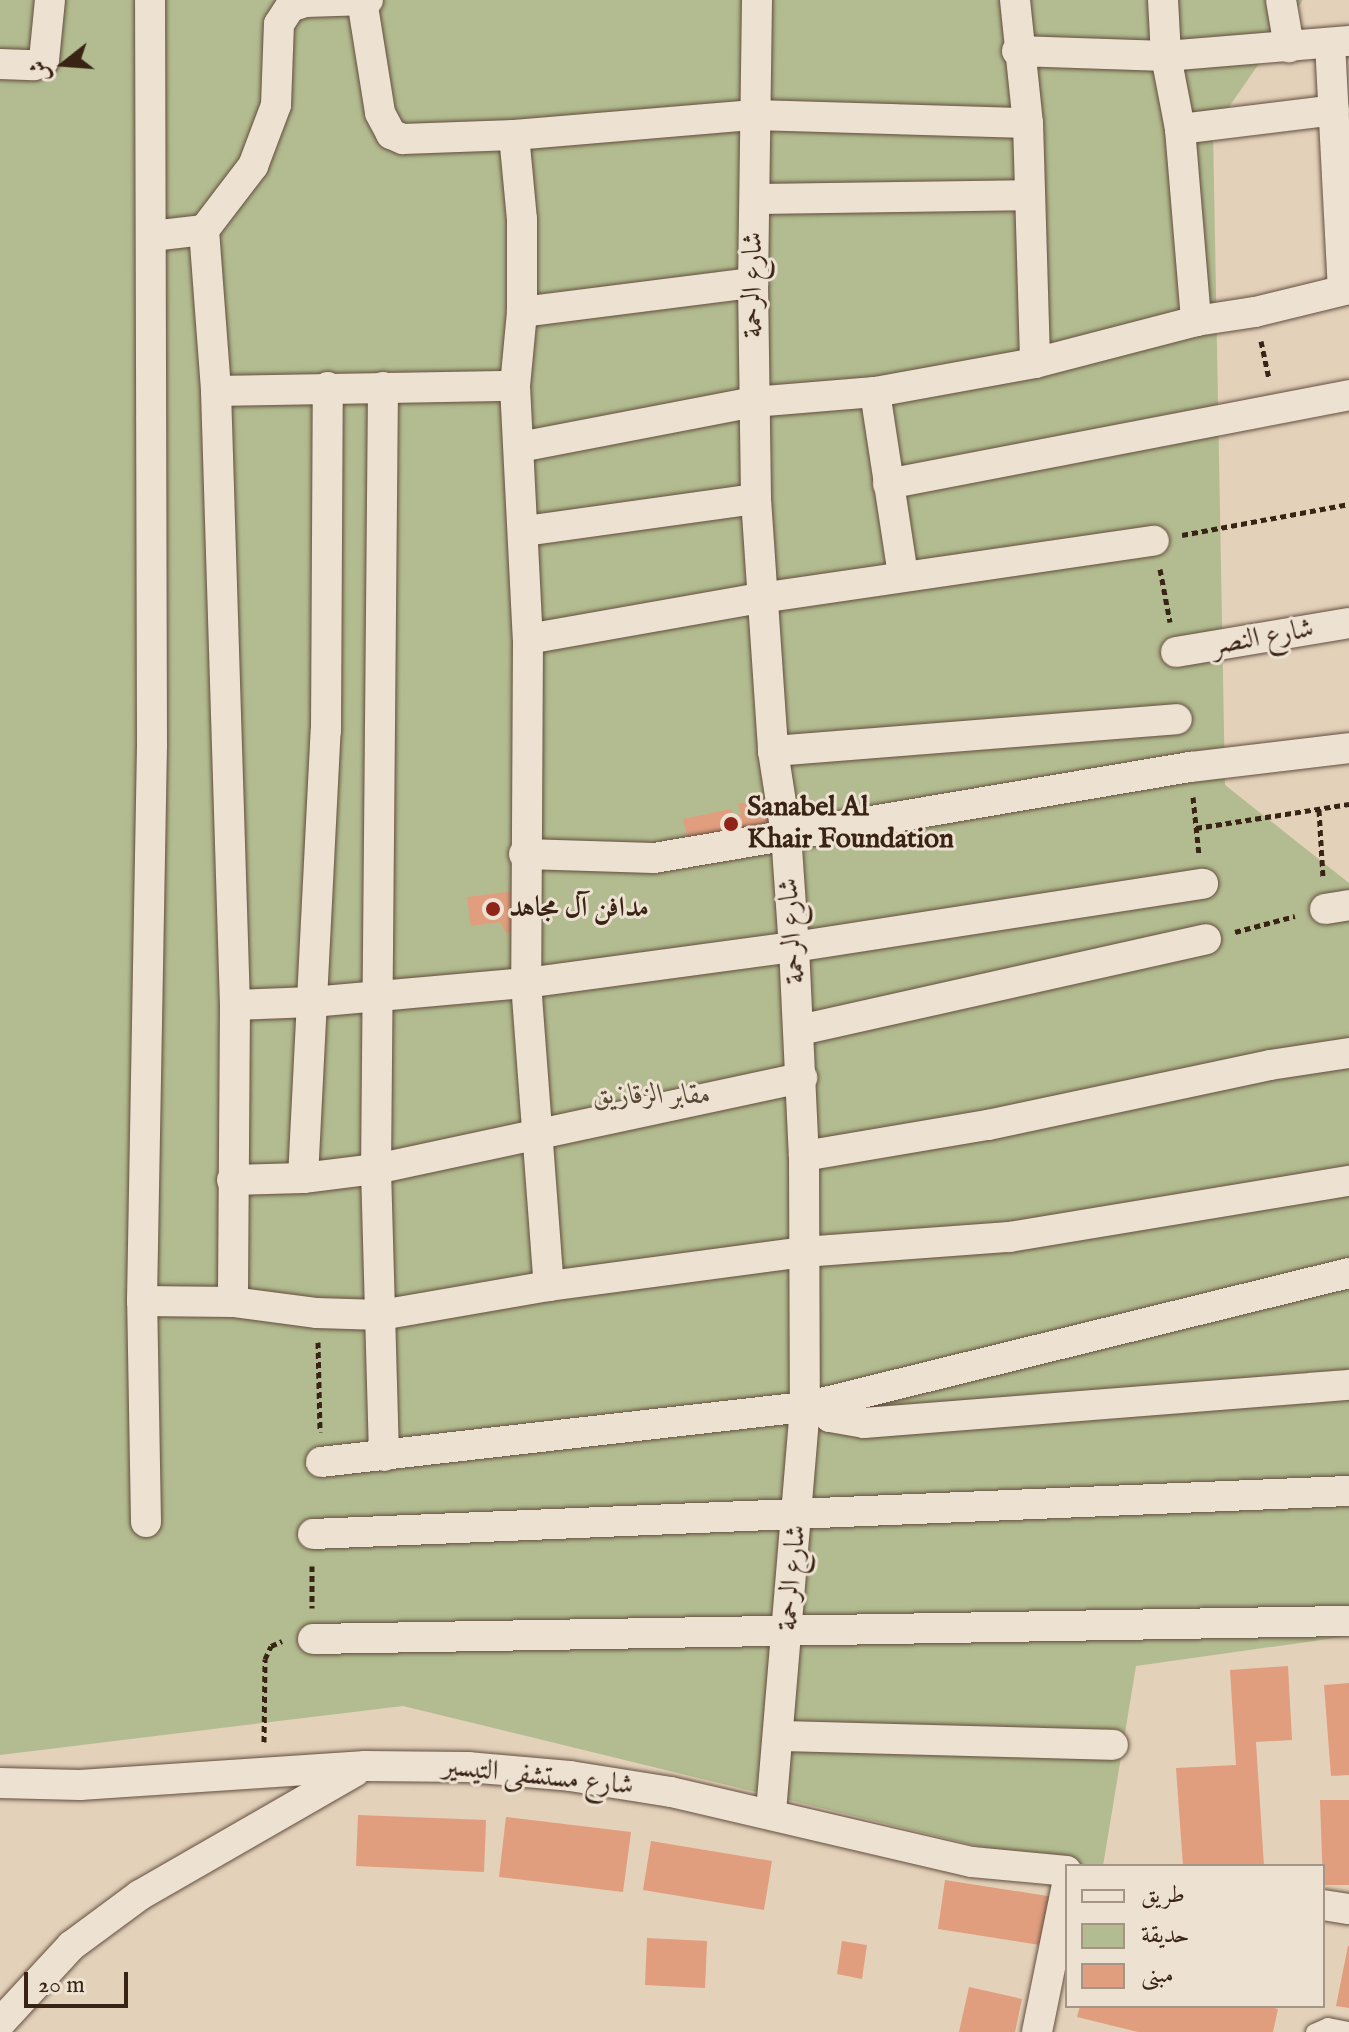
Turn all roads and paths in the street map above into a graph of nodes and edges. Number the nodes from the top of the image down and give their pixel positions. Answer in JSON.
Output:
{"nodes":[{"id":1,"x":50,"y":0,"type":"edge"},
{"id":2,"x":150,"y":0,"type":"edge"},
{"id":3,"x":365,"y":0,"type":"edge"},
{"id":4,"x":745,"y":0,"type":"edge"},
{"id":5,"x":758,"y":0,"type":"edge"},
{"id":6,"x":1015,"y":0,"type":"edge"},
{"id":7,"x":1163,"y":0,"type":"edge"},
{"id":8,"x":1281,"y":0,"type":"edge"},
{"id":9,"x":1340,"y":42,"type":"edge"},
{"id":10,"x":1289,"y":47,"type":"junction"},
{"id":11,"x":1017,"y":51,"type":"junction"},
{"id":12,"x":1166,"y":56,"type":"junction"},
{"id":13,"x":0,"y":64,"type":"edge"},
{"id":14,"x":1334,"y":110,"type":"junction"},
{"id":15,"x":754,"y":115,"type":"junction"},
{"id":16,"x":1028,"y":123,"type":"junction"},
{"id":17,"x":1180,"y":129,"type":"junction"},
{"id":18,"x":514,"y":135,"type":"junction"},
{"id":19,"x":1027,"y":195,"type":"junction"},
{"id":20,"x":755,"y":199,"type":"junction"},
{"id":21,"x":204,"y":230,"type":"junction"},
{"id":22,"x":152,"y":236,"type":"junction"},
{"id":23,"x":753,"y":283,"type":"junction"},
{"id":24,"x":1346,"y":289,"type":"edge"},
{"id":25,"x":522,"y":312,"type":"junction"},
{"id":26,"x":1255,"y":312,"type":"junction"},
{"id":27,"x":1196,"y":321,"type":"junction"},
{"id":28,"x":1035,"y":363,"type":"junction"},
{"id":29,"x":515,"y":386,"type":"junction"},
{"id":30,"x":328,"y":387,"type":"junction"},
{"id":31,"x":383,"y":387,"type":"junction"},
{"id":32,"x":216,"y":391,"type":"junction"},
{"id":33,"x":875,"y":392,"type":"junction"},
{"id":34,"x":1349,"y":395,"type":"edge"},
{"id":35,"x":753,"y":402,"type":"junction"},
{"id":36,"x":1276,"y":408,"type":"junction"},
{"id":37,"x":520,"y":447,"type":"junction"},
{"id":38,"x":888,"y":484,"type":"junction"},
{"id":39,"x":756,"y":499,"type":"junction"},
{"id":40,"x":1349,"y":504,"type":"edge"},
{"id":41,"x":525,"y":531,"type":"junction"},
{"id":42,"x":1154,"y":541,"type":"junction"},
{"id":43,"x":903,"y":576,"type":"junction"},
{"id":44,"x":761,"y":598,"type":"junction"},
{"id":45,"x":1349,"y":623,"type":"edge"},
{"id":46,"x":528,"y":639,"type":"junction"},
{"id":47,"x":1176,"y":652,"type":"joint"},
{"id":48,"x":1177,"y":719,"type":"dead end"},
{"id":49,"x":1349,"y":748,"type":"edge"},
{"id":50,"x":773,"y":751,"type":"junction"},
{"id":51,"x":1349,"y":804,"type":"edge"},
{"id":52,"x":1319,"y":810,"type":"junction"},
{"id":53,"x":1196,"y":828,"type":"dead end"},
{"id":54,"x":786,"y":834,"type":"junction"},
{"id":55,"x":524,"y":854,"type":"junction"},
{"id":56,"x":1203,"y":884,"type":"dead end"},
{"id":57,"x":1337,"y":907,"type":"edge"},
{"id":58,"x":1206,"y":939,"type":"joint"},
{"id":59,"x":794,"y":947,"type":"junction"},
{"id":60,"x":526,"y":983,"type":"junction"},
{"id":61,"x":377,"y":997,"type":"junction"},
{"id":62,"x":312,"y":1002,"type":"junction"},
{"id":63,"x":235,"y":1005,"type":"junction"},
{"id":64,"x":800,"y":1030,"type":"junction"},
{"id":65,"x":1349,"y":1053,"type":"edge"},
{"id":66,"x":802,"y":1078,"type":"junction"},
{"id":67,"x":539,"y":1133,"type":"junction"},
{"id":68,"x":804,"y":1156,"type":"junction"},
{"id":69,"x":376,"y":1169,"type":"junction"},
{"id":70,"x":303,"y":1178,"type":"junction"},
{"id":71,"x":232,"y":1180,"type":"junction"},
{"id":72,"x":1349,"y":1181,"type":"edge"},
{"id":73,"x":803,"y":1252,"type":"junction"},
{"id":74,"x":1349,"y":1273,"type":"edge"},
{"id":75,"x":549,"y":1286,"type":"junction"},
{"id":76,"x":142,"y":1301,"type":"junction"},
{"id":77,"x":233,"y":1302,"type":"junction"},
{"id":78,"x":317,"y":1313,"type":"junction"},
{"id":79,"x":381,"y":1315,"type":"junction"},
{"id":80,"x":1349,"y":1385,"type":"edge"},
{"id":81,"x":812,"y":1406,"type":"junction"},
{"id":82,"x":384,"y":1456,"type":"junction"},
{"id":83,"x":321,"y":1462,"type":"joint"},
{"id":84,"x":1349,"y":1491,"type":"edge"},
{"id":85,"x":799,"y":1513,"type":"junction"},
{"id":86,"x":146,"y":1522,"type":"dead end"},
{"id":87,"x":313,"y":1534,"type":"joint"},
{"id":88,"x":1349,"y":1621,"type":"edge"},
{"id":89,"x":789,"y":1631,"type":"junction"},
{"id":90,"x":313,"y":1639,"type":"junction"},
{"id":91,"x":779,"y":1736,"type":"junction"},
{"id":92,"x":1113,"y":1745,"type":"dead end"},
{"id":93,"x":365,"y":1766,"type":"junction"},
{"id":94,"x":263,"y":1772,"type":"junction"},
{"id":95,"x":0,"y":1783,"type":"edge"},
{"id":96,"x":771,"y":1815,"type":"junction"},
{"id":97,"x":1065,"y":1871,"type":"edge"},
{"id":98,"x":1065,"y":1894,"type":"edge"},
{"id":99,"x":1325,"y":1905,"type":"edge"},
{"id":100,"x":1349,"y":1909,"type":"edge"},
{"id":101,"x":0,"y":2023,"type":"edge"},
{"id":102,"x":1349,"y":2030,"type":"edge"},
{"id":103,"x":1037,"y":2032,"type":"edge"},
{"id":104,"x":1314,"y":2032,"type":"edge"}],
"edges":[{"from":1,"to":13,"type":"street"},
{"from":2,"to":22,"type":"street"},
{"from":3,"to":18,"type":"street"},
{"from":3,"to":21,"type":"street"},
{"from":4,"to":5,"type":"street"},
{"from":5,"to":15,"type":"street","name":"شارع الرحمة"},
{"from":6,"to":11,"type":"street"},
{"from":7,"to":12,"type":"street"},
{"from":8,"to":10,"type":"street"},
{"from":9,"to":10,"type":"street"},
{"from":9,"to":14,"type":"street"},
{"from":10,"to":12,"type":"street"},
{"from":11,"to":12,"type":"street"},
{"from":11,"to":16,"type":"street"},
{"from":12,"to":17,"type":"street"},
{"from":14,"to":17,"type":"street"},
{"from":14,"to":24,"type":"street"},
{"from":15,"to":16,"type":"street"},
{"from":15,"to":18,"type":"street"},
{"from":15,"to":20,"type":"street","name":"شارع الرحمة"},
{"from":16,"to":19,"type":"street"},
{"from":17,"to":27,"type":"street"},
{"from":18,"to":25,"type":"street"},
{"from":19,"to":20,"type":"street"},
{"from":19,"to":28,"type":"street"},
{"from":20,"to":23,"type":"street","name":"شارع الرحمة"},
{"from":21,"to":22,"type":"street"},
{"from":21,"to":32,"type":"street"},
{"from":22,"to":76,"type":"street"},
{"from":23,"to":25,"type":"street"},
{"from":23,"to":35,"type":"street","name":"شارع الرحمة"},
{"from":24,"to":26,"type":"street"},
{"from":25,"to":29,"type":"street"},
{"from":26,"to":27,"type":"street"},
{"from":26,"to":36,"type":"path"},
{"from":27,"to":28,"type":"street"},
{"from":28,"to":33,"type":"street"},
{"from":29,"to":31,"type":"street"},
{"from":29,"to":37,"type":"street"},
{"from":30,"to":31,"type":"street"},
{"from":30,"to":32,"type":"street"},
{"from":30,"to":62,"type":"street"},
{"from":31,"to":61,"type":"street"},
{"from":32,"to":63,"type":"street"},
{"from":33,"to":35,"type":"street"},
{"from":33,"to":38,"type":"street"},
{"from":34,"to":36,"type":"street"},
{"from":35,"to":37,"type":"street"},
{"from":35,"to":39,"type":"street","name":"شارع الرحمة"},
{"from":36,"to":38,"type":"street"},
{"from":37,"to":41,"type":"street"},
{"from":38,"to":43,"type":"street"},
{"from":39,"to":41,"type":"street"},
{"from":39,"to":44,"type":"street","name":"شارع الرحمة"},
{"from":40,"to":42,"type":"path"},
{"from":41,"to":46,"type":"street"},
{"from":42,"to":43,"type":"street"},
{"from":42,"to":47,"type":"path"},
{"from":43,"to":44,"type":"street"},
{"from":44,"to":46,"type":"street"},
{"from":44,"to":50,"type":"street","name":"شارع الرحمة"},
{"from":45,"to":47,"type":"street","name":"شارع النصر"},
{"from":46,"to":55,"type":"street"},
{"from":48,"to":50,"type":"street"},
{"from":49,"to":54,"type":"street"},
{"from":50,"to":54,"type":"street","name":"شارع الرحمة"},
{"from":51,"to":52,"type":"path"},
{"from":52,"to":53,"type":"path"},
{"from":52,"to":57,"type":"path"},
{"from":54,"to":55,"type":"street"},
{"from":54,"to":59,"type":"street","name":"شارع الرحمة"},
{"from":55,"to":60,"type":"street"},
{"from":56,"to":59,"type":"street"},
{"from":57,"to":58,"type":"path"},
{"from":58,"to":64,"type":"street"},
{"from":59,"to":60,"type":"street"},
{"from":59,"to":64,"type":"street","name":"شارع الرحمة"},
{"from":60,"to":61,"type":"street"},
{"from":60,"to":67,"type":"street"},
{"from":61,"to":62,"type":"street"},
{"from":61,"to":69,"type":"street"},
{"from":62,"to":63,"type":"street"},
{"from":62,"to":70,"type":"street"},
{"from":63,"to":71,"type":"street"},
{"from":64,"to":66,"type":"street","name":"شارع الرحمة"},
{"from":65,"to":68,"type":"street"},
{"from":66,"to":67,"type":"street"},
{"from":66,"to":68,"type":"street","name":"شارع الرحمة"},
{"from":67,"to":69,"type":"street"},
{"from":67,"to":75,"type":"street"},
{"from":68,"to":73,"type":"street","name":"شارع الرحمة"},
{"from":69,"to":70,"type":"street"},
{"from":69,"to":79,"type":"street"},
{"from":70,"to":71,"type":"street"},
{"from":71,"to":77,"type":"street"},
{"from":72,"to":73,"type":"street"},
{"from":73,"to":75,"type":"street"},
{"from":73,"to":81,"type":"street","name":"شارع الرحمة"},
{"from":74,"to":81,"type":"street"},
{"from":75,"to":79,"type":"street"},
{"from":76,"to":77,"type":"street"},
{"from":76,"to":86,"type":"street"},
{"from":77,"to":78,"type":"street"},
{"from":78,"to":79,"type":"street"},
{"from":78,"to":83,"type":"path"},
{"from":79,"to":82,"type":"street"},
{"from":80,"to":81,"type":"street"},
{"from":81,"to":82,"type":"street"},
{"from":81,"to":85,"type":"street","name":"شارع الرحمة"},
{"from":82,"to":83,"type":"street"},
{"from":84,"to":85,"type":"street"},
{"from":85,"to":87,"type":"street"},
{"from":85,"to":89,"type":"street","name":"شارع الرحمة"},
{"from":87,"to":90,"type":"path"},
{"from":88,"to":89,"type":"street"},
{"from":89,"to":90,"type":"street"},
{"from":89,"to":91,"type":"street","name":"شارع الرحمة"},
{"from":90,"to":94,"type":"path"},
{"from":91,"to":92,"type":"street"},
{"from":91,"to":96,"type":"street","name":"شارع الرحمة"},
{"from":93,"to":94,"type":"street","name":"شارع مستشفى التيسير"},
{"from":93,"to":96,"type":"street","name":"شارع مستشفى التيسير"},
{"from":93,"to":101,"type":"street"},
{"from":94,"to":95,"type":"street","name":"شارع مستشفى التيسير"},
{"from":96,"to":97,"type":"street","name":"شارع مستشفى التيسير"},
{"from":98,"to":103,"type":"street"},
{"from":99,"to":100,"type":"street"},
{"from":102,"to":104,"type":"lane"}]}
